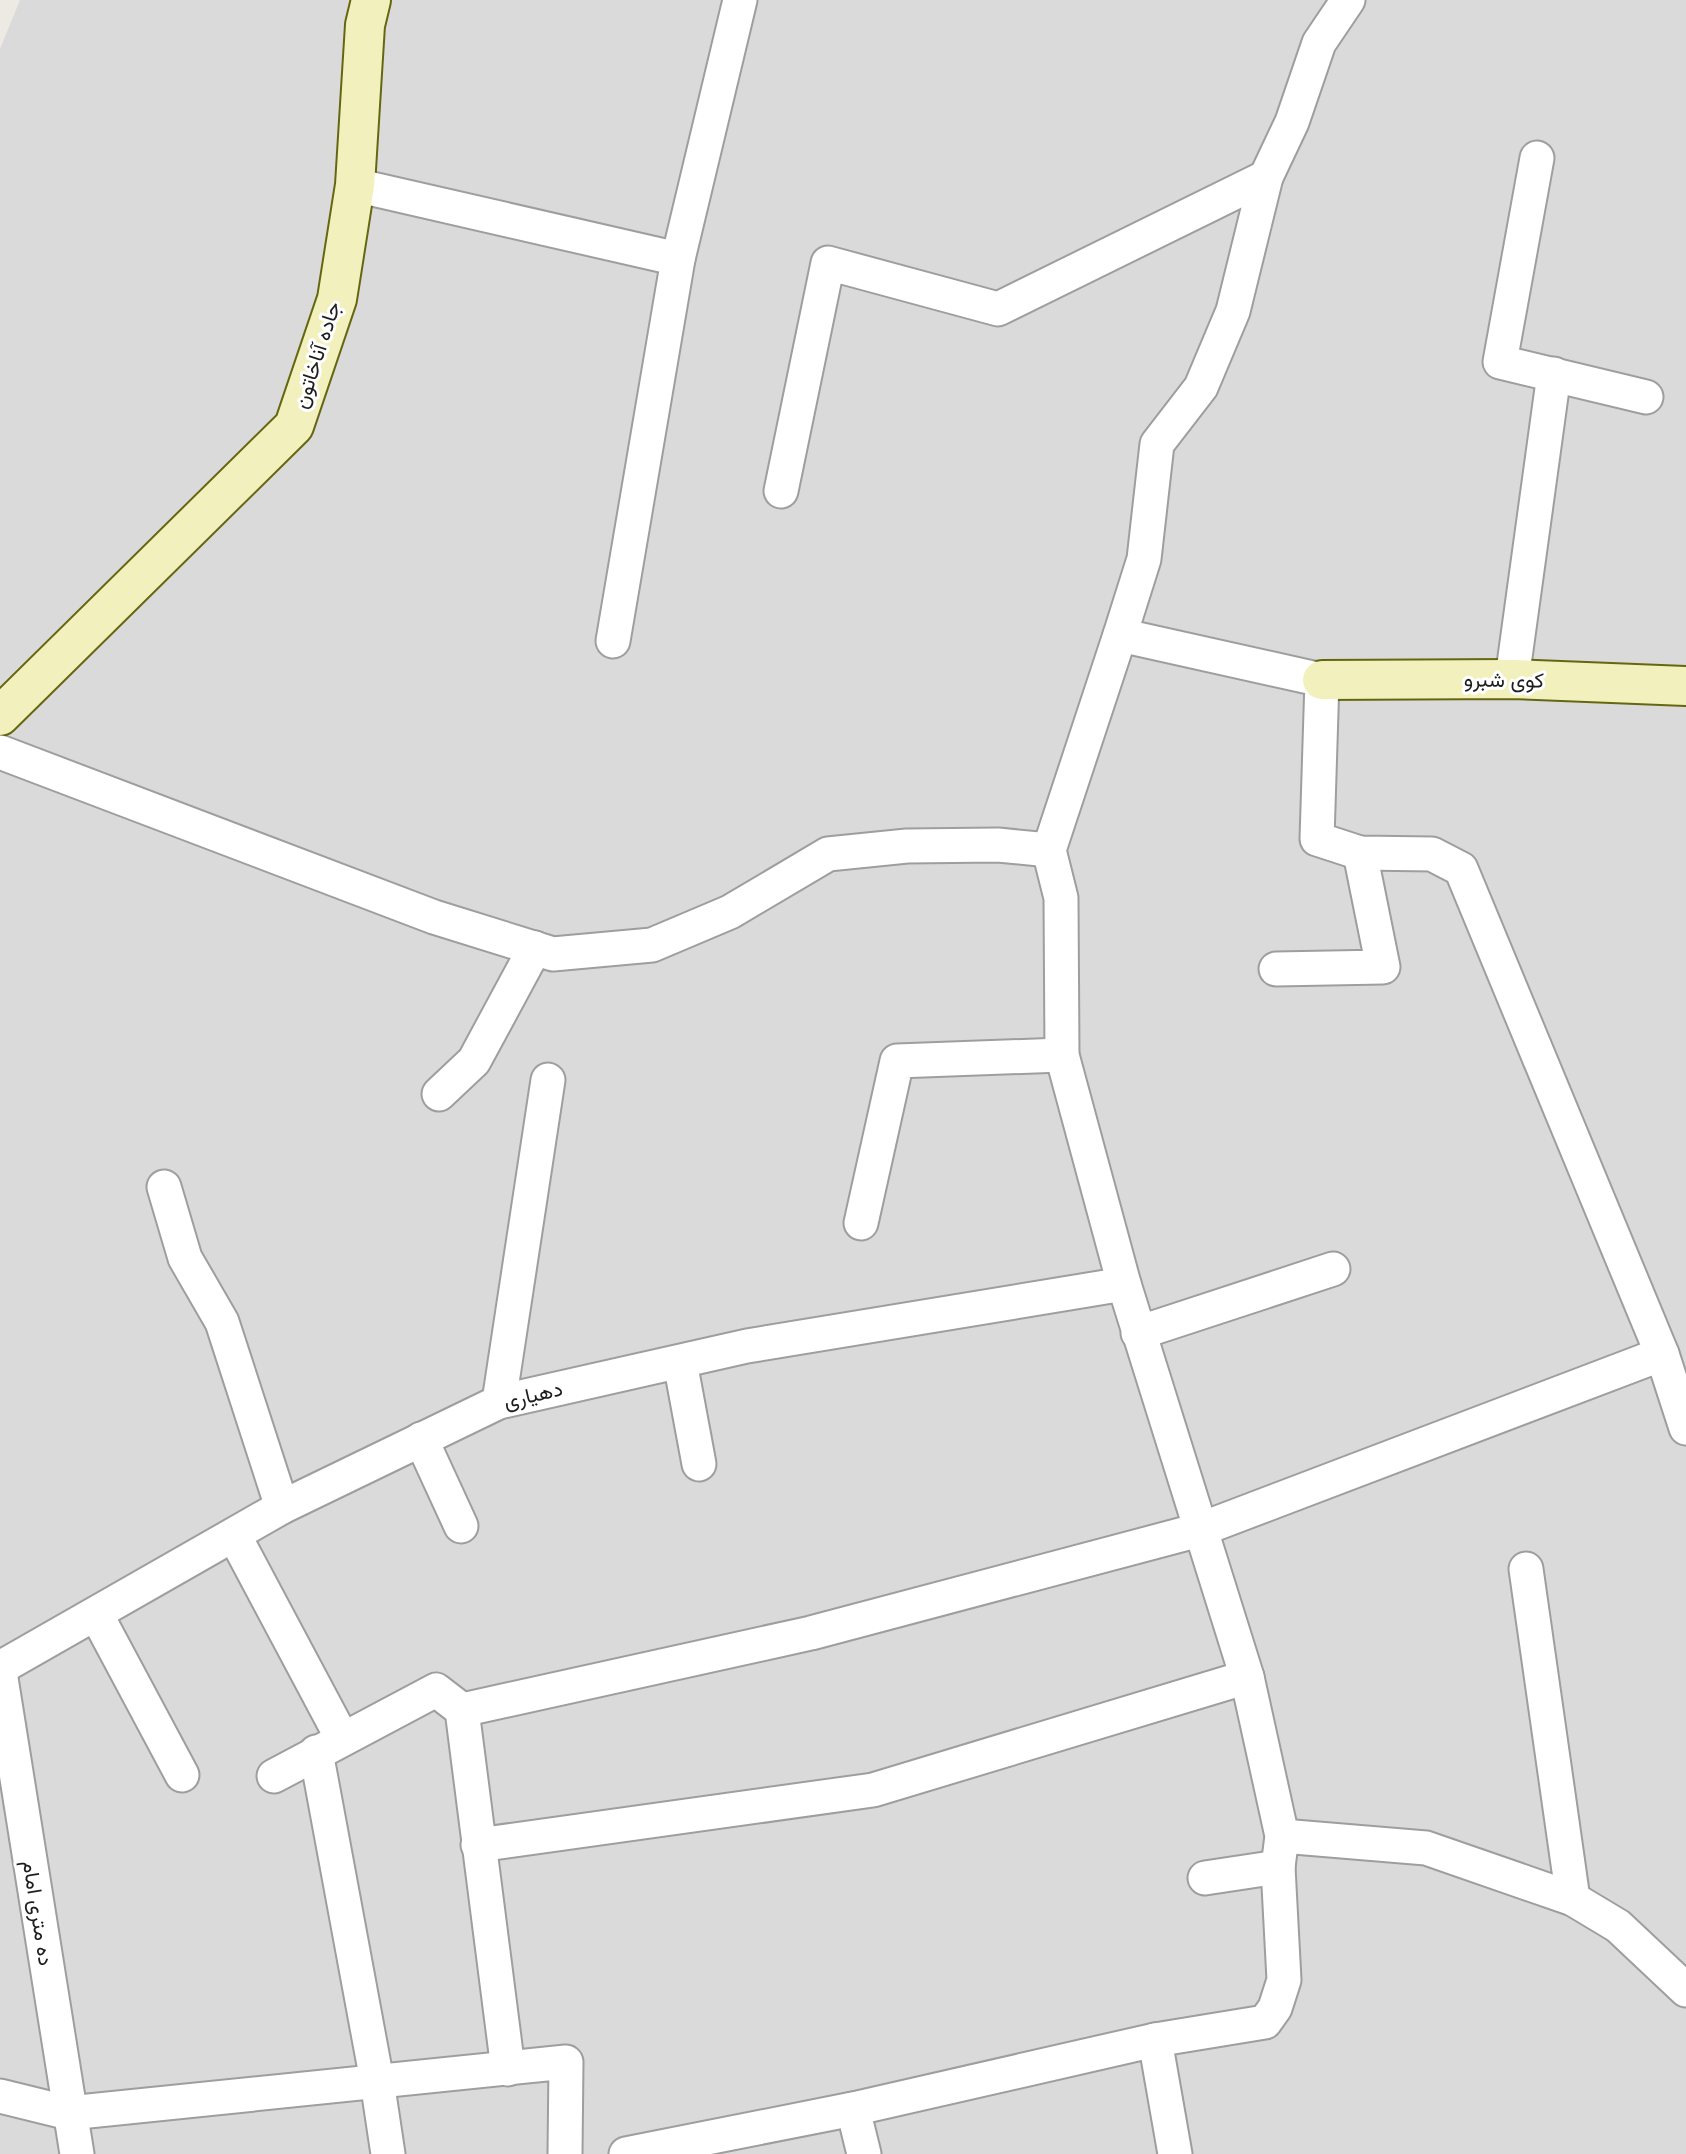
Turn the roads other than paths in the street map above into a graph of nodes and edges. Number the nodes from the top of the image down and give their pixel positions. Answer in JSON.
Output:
{"nodes":[{"id":1,"x":371,"y":0,"type":"edge"},
{"id":2,"x":740,"y":0,"type":"edge"},
{"id":3,"x":1348,"y":0,"type":"edge"},
{"id":4,"x":1537,"y":158,"type":"dead end"},
{"id":5,"x":1266,"y":177,"type":"junction"},
{"id":6,"x":355,"y":185,"type":"junction"},
{"id":7,"x":678,"y":259,"type":"junction"},
{"id":8,"x":1555,"y":374,"type":"junction"},
{"id":9,"x":1646,"y":397,"type":"dead end"},
{"id":10,"x":781,"y":491,"type":"dead end"},
{"id":11,"x":1120,"y":635,"type":"junction"},
{"id":12,"x":613,"y":641,"type":"dead end"},
{"id":13,"x":1512,"y":678,"type":"junction"},
{"id":14,"x":1321,"y":680,"type":"junction"},
{"id":15,"x":1686,"y":686,"type":"edge"},
{"id":16,"x":0,"y":716,"type":"edge"},
{"id":17,"x":0,"y":752,"type":"edge"},
{"id":18,"x":1049,"y":850,"type":"junction"},
{"id":19,"x":1360,"y":853,"type":"junction"},
{"id":20,"x":535,"y":948,"type":"junction"},
{"id":21,"x":1276,"y":969,"type":"dead end"},
{"id":22,"x":1062,"y":1055,"type":"junction"},
{"id":23,"x":548,"y":1080,"type":"dead end"},
{"id":24,"x":439,"y":1094,"type":"dead end"},
{"id":25,"x":164,"y":1187,"type":"dead end"},
{"id":26,"x":861,"y":1223,"type":"dead end"},
{"id":27,"x":1333,"y":1269,"type":"dead end"},
{"id":28,"x":1124,"y":1284,"type":"junction"},
{"id":29,"x":1138,"y":1333,"type":"junction"},
{"id":30,"x":1662,"y":1354,"type":"junction"},
{"id":31,"x":680,"y":1362,"type":"junction"},
{"id":32,"x":499,"y":1402,"type":"junction"},
{"id":33,"x":1686,"y":1428,"type":"edge"},
{"id":34,"x":421,"y":1439,"type":"junction"},
{"id":35,"x":699,"y":1464,"type":"dead end"},
{"id":36,"x":282,"y":1507,"type":"junction"},
{"id":37,"x":461,"y":1526,"type":"dead end"},
{"id":38,"x":1199,"y":1530,"type":"junction"},
{"id":39,"x":234,"y":1535,"type":"junction"},
{"id":40,"x":1526,"y":1569,"type":"dead end"},
{"id":41,"x":96,"y":1614,"type":"junction"},
{"id":42,"x":1247,"y":1677,"type":"junction"},
{"id":43,"x":1,"y":1682,"type":"edge"},
{"id":44,"x":462,"y":1710,"type":"junction"},
{"id":45,"x":329,"y":1745,"type":"junction"},
{"id":46,"x":182,"y":1775,"type":"dead end"},
{"id":47,"x":274,"y":1776,"type":"dead end"},
{"id":48,"x":12,"y":1819,"type":"edge"},
{"id":49,"x":478,"y":1845,"type":"junction"},
{"id":50,"x":1280,"y":1852,"type":"junction"},
{"id":51,"x":1205,"y":1878,"type":"dead end"},
{"id":52,"x":1573,"y":1899,"type":"junction"},
{"id":53,"x":1686,"y":1990,"type":"edge"},
{"id":54,"x":1155,"y":2040,"type":"junction"},
{"id":55,"x":508,"y":2069,"type":"junction"},
{"id":56,"x":377,"y":2081,"type":"junction"},
{"id":57,"x":0,"y":2096,"type":"edge"},
{"id":58,"x":853,"y":2109,"type":"junction"},
{"id":59,"x":69,"y":2113,"type":"junction"},
{"id":60,"x":77,"y":2154,"type":"edge"},
{"id":61,"x":388,"y":2154,"type":"edge"},
{"id":62,"x":565,"y":2154,"type":"edge"},
{"id":63,"x":626,"y":2154,"type":"edge"},
{"id":64,"x":864,"y":2154,"type":"edge"},
{"id":65,"x":1175,"y":2154,"type":"edge"}],
"edges":[{"from":1,"to":6,"type":"street","name":"جاده آناخاتون"},
{"from":2,"to":7,"type":"street"},
{"from":3,"to":5,"type":"street"},
{"from":4,"to":8,"type":"street"},
{"from":5,"to":10,"type":"street"},
{"from":5,"to":11,"type":"street"},
{"from":6,"to":7,"type":"street"},
{"from":6,"to":16,"type":"street","name":"جاده آناخاتون"},
{"from":7,"to":12,"type":"street"},
{"from":8,"to":9,"type":"street"},
{"from":8,"to":13,"type":"street"},
{"from":11,"to":14,"type":"street"},
{"from":11,"to":18,"type":"street"},
{"from":13,"to":14,"type":"street","name":"کوی شبرو"},
{"from":13,"to":15,"type":"street","name":"کوی شبرو"},
{"from":14,"to":19,"type":"street"},
{"from":17,"to":20,"type":"street"},
{"from":18,"to":20,"type":"street"},
{"from":18,"to":22,"type":"street"},
{"from":19,"to":21,"type":"street"},
{"from":19,"to":30,"type":"street"},
{"from":20,"to":24,"type":"street"},
{"from":22,"to":26,"type":"street"},
{"from":22,"to":28,"type":"street"},
{"from":23,"to":32,"type":"street"},
{"from":25,"to":36,"type":"street"},
{"from":27,"to":29,"type":"street"},
{"from":28,"to":29,"type":"street"},
{"from":28,"to":31,"type":"street","name":"دهیاری"},
{"from":29,"to":38,"type":"street"},
{"from":30,"to":33,"type":"street"},
{"from":30,"to":38,"type":"street"},
{"from":31,"to":32,"type":"street","name":"دهیاری"},
{"from":31,"to":35,"type":"street"},
{"from":32,"to":34,"type":"street","name":"دهیاری"},
{"from":34,"to":36,"type":"street","name":"دهیاری"},
{"from":34,"to":37,"type":"street"},
{"from":36,"to":39,"type":"street","name":"دهیاری"},
{"from":38,"to":42,"type":"street"},
{"from":38,"to":44,"type":"street"},
{"from":39,"to":41,"type":"street","name":"دهیاری"},
{"from":39,"to":45,"type":"street"},
{"from":40,"to":52,"type":"street"},
{"from":41,"to":43,"type":"street","name":"دهیاری"},
{"from":41,"to":46,"type":"street"},
{"from":42,"to":49,"type":"street"},
{"from":42,"to":50,"type":"street"},
{"from":43,"to":48,"type":"street","name":"ده متری امام"},
{"from":44,"to":45,"type":"street"},
{"from":44,"to":49,"type":"street"},
{"from":45,"to":47,"type":"street"},
{"from":45,"to":56,"type":"street"},
{"from":48,"to":59,"type":"street","name":"ده متری امام"},
{"from":49,"to":55,"type":"street"},
{"from":50,"to":51,"type":"street"},
{"from":50,"to":52,"type":"street"},
{"from":50,"to":54,"type":"street"},
{"from":52,"to":53,"type":"street"},
{"from":54,"to":58,"type":"street"},
{"from":54,"to":65,"type":"street"},
{"from":55,"to":56,"type":"street"},
{"from":55,"to":62,"type":"street"},
{"from":56,"to":59,"type":"street"},
{"from":56,"to":61,"type":"street"},
{"from":57,"to":59,"type":"street"},
{"from":58,"to":63,"type":"street"},
{"from":58,"to":64,"type":"street"},
{"from":59,"to":60,"type":"street","name":"ده متری امام"}]}
